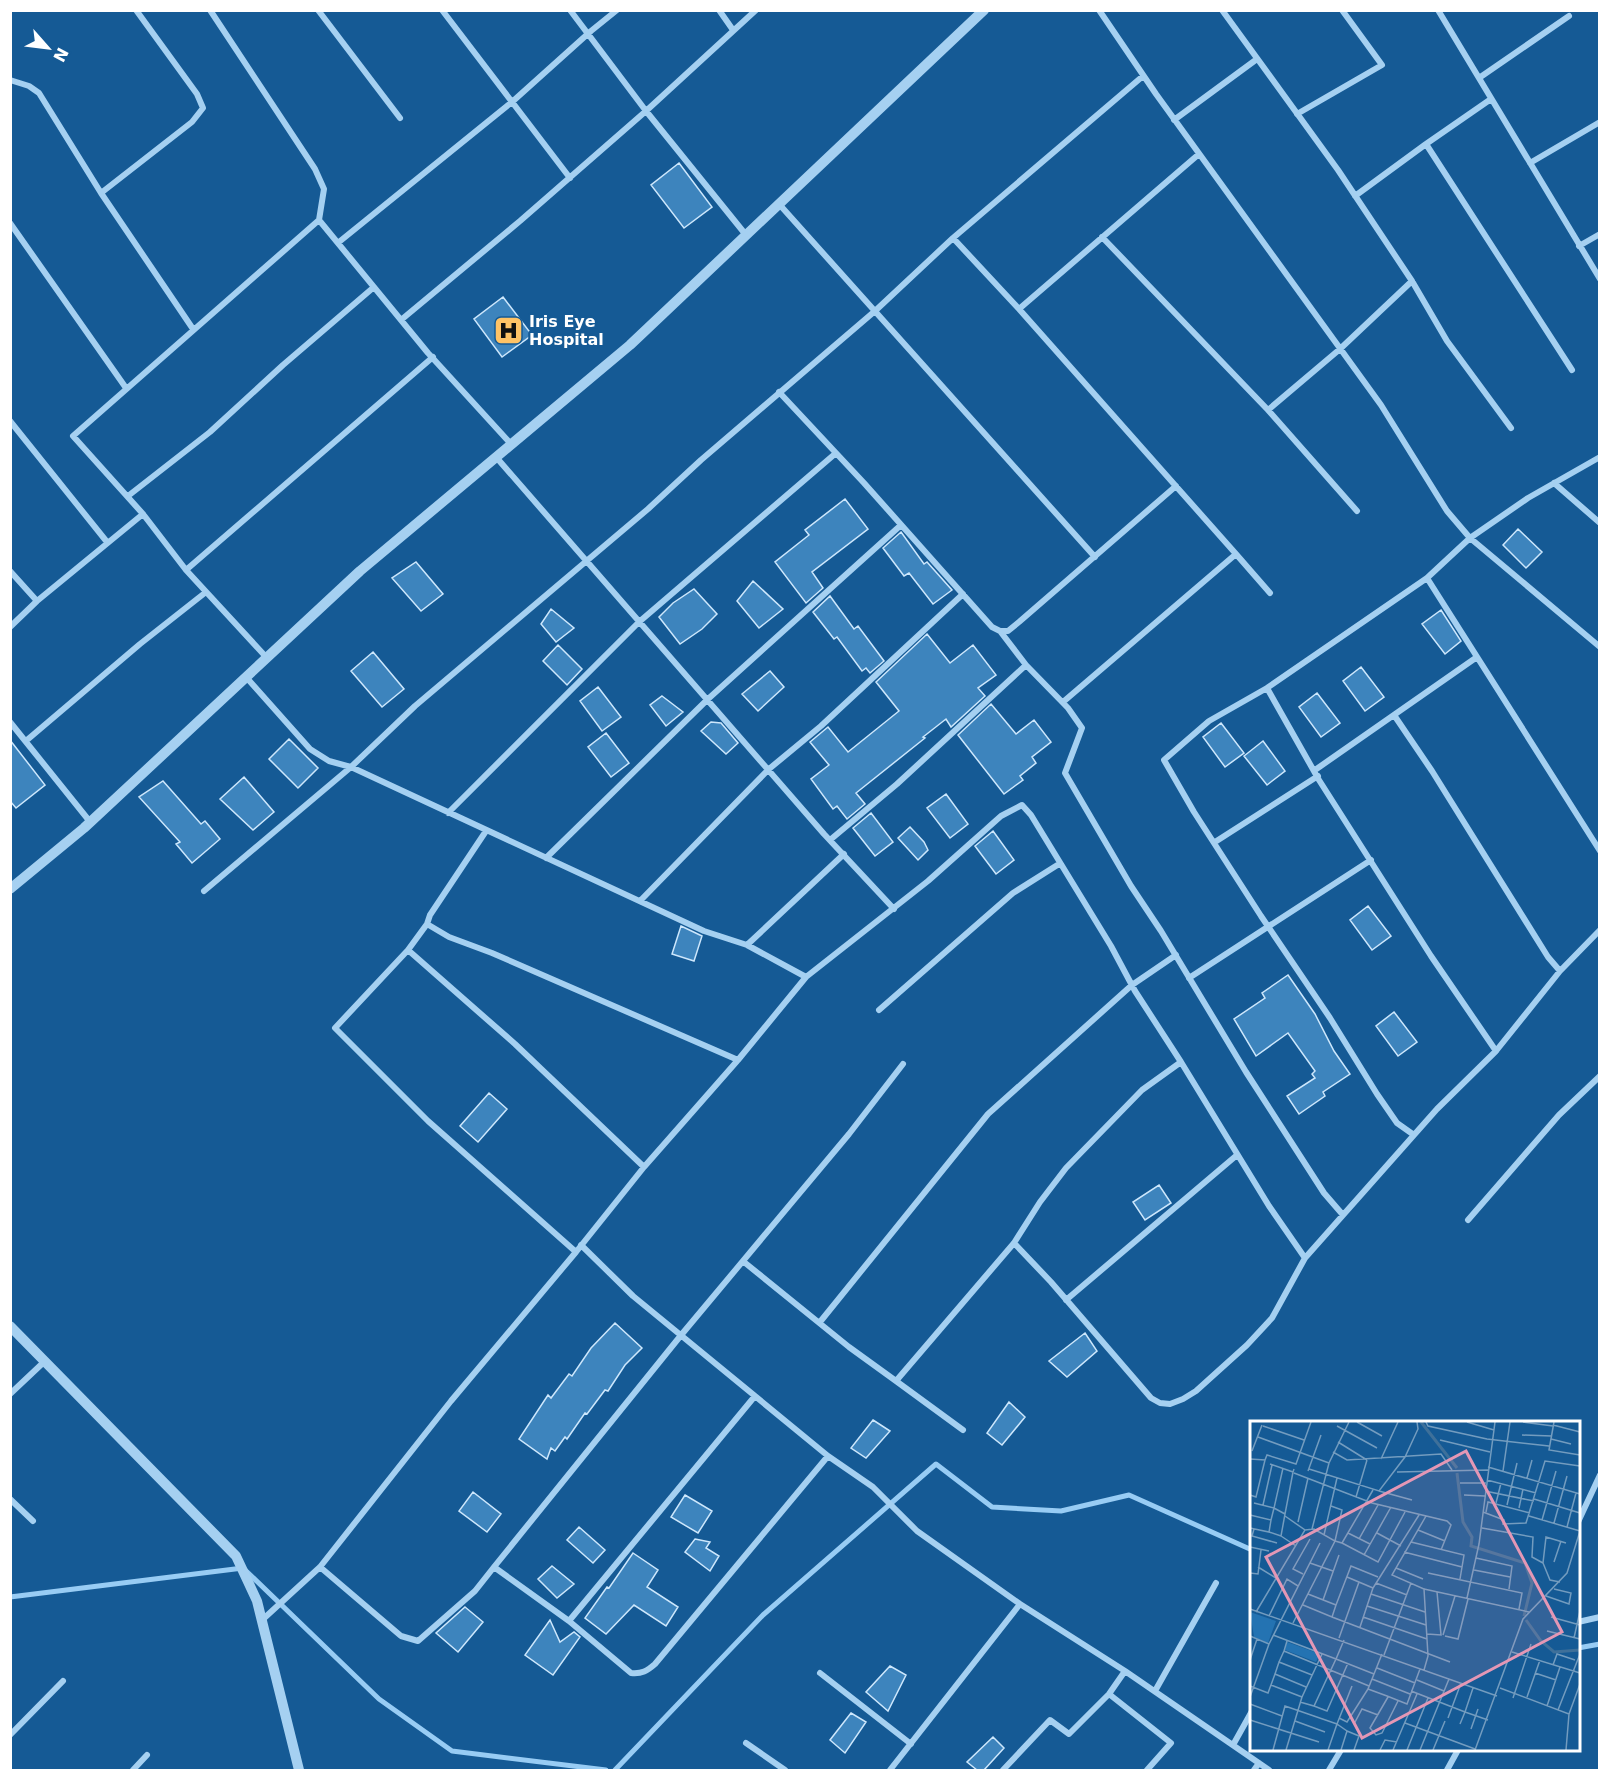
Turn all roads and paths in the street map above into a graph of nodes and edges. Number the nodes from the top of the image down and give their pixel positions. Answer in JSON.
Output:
{"nodes":[{"id":1,"x":136,"y":10,"type":"edge"},
{"id":2,"x":210,"y":10,"type":"edge"},
{"id":3,"x":318,"y":10,"type":"edge"},
{"id":4,"x":442,"y":10,"type":"edge"},
{"id":5,"x":570,"y":10,"type":"edge"},
{"id":6,"x":617,"y":10,"type":"edge"},
{"id":7,"x":719,"y":10,"type":"edge"},
{"id":8,"x":756,"y":10,"type":"edge"},
{"id":9,"x":984,"y":10,"type":"edge"},
{"id":10,"x":1222,"y":10,"type":"edge"},
{"id":11,"x":1342,"y":10,"type":"edge"},
{"id":12,"x":1438,"y":10,"type":"edge"},
{"id":13,"x":1100,"y":11,"type":"edge"},
{"id":14,"x":1569,"y":16,"type":"dead end"},
{"id":15,"x":734,"y":30,"type":"junction"},
{"id":16,"x":588,"y":34,"type":"junction"},
{"id":17,"x":1257,"y":59,"type":"junction"},
{"id":18,"x":1143,"y":76,"type":"junction"},
{"id":19,"x":1479,"y":78,"type":"junction"},
{"id":20,"x":10,"y":80,"type":"edge"},
{"id":21,"x":1491,"y":99,"type":"junction"},
{"id":22,"x":512,"y":102,"type":"junction"},
{"id":23,"x":646,"y":111,"type":"junction"},
{"id":24,"x":1297,"y":114,"type":"junction"},
{"id":25,"x":399,"y":118,"type":"dead end"},
{"id":26,"x":1174,"y":120,"type":"junction"},
{"id":27,"x":1599,"y":122,"type":"edge"},
{"id":28,"x":1426,"y":144,"type":"junction"},
{"id":29,"x":1199,"y":154,"type":"junction"},
{"id":30,"x":1530,"y":163,"type":"junction"},
{"id":31,"x":570,"y":178,"type":"junction"},
{"id":32,"x":101,"y":193,"type":"junction"},
{"id":33,"x":1355,"y":196,"type":"junction"},
{"id":34,"x":779,"y":204,"type":"junction"},
{"id":35,"x":319,"y":220,"type":"junction"},
{"id":36,"x":10,"y":223,"type":"edge"},
{"id":37,"x":746,"y":234,"type":"junction"},
{"id":38,"x":1599,"y":234,"type":"edge"},
{"id":39,"x":1102,"y":237,"type":"junction"},
{"id":40,"x":953,"y":238,"type":"junction"},
{"id":41,"x":339,"y":242,"type":"junction"},
{"id":42,"x":1579,"y":246,"type":"junction"},
{"id":43,"x":1599,"y":279,"type":"edge"},
{"id":44,"x":1412,"y":281,"type":"junction"},
{"id":45,"x":374,"y":287,"type":"junction"},
{"id":46,"x":1019,"y":309,"type":"junction"},
{"id":47,"x":875,"y":311,"type":"junction"},
{"id":48,"x":401,"y":320,"type":"junction"},
{"id":49,"x":193,"y":329,"type":"junction"},
{"id":50,"x":1340,"y":349,"type":"junction"},
{"id":51,"x":433,"y":357,"type":"junction"},
{"id":52,"x":1572,"y":370,"type":"dead end"},
{"id":53,"x":126,"y":388,"type":"junction"},
{"id":54,"x":779,"y":392,"type":"junction"},
{"id":55,"x":1268,"y":410,"type":"junction"},
{"id":56,"x":10,"y":421,"type":"edge"},
{"id":57,"x":1511,"y":428,"type":"dead end"},
{"id":58,"x":511,"y":444,"type":"junction"},
{"id":59,"x":836,"y":453,"type":"junction"},
{"id":60,"x":496,"y":457,"type":"junction"},
{"id":61,"x":1599,"y":457,"type":"edge"},
{"id":62,"x":1554,"y":483,"type":"junction"},
{"id":63,"x":1176,"y":486,"type":"junction"},
{"id":64,"x":128,"y":496,"type":"junction"},
{"id":65,"x":1358,"y":511,"type":"dead end"},
{"id":66,"x":143,"y":514,"type":"junction"},
{"id":67,"x":1599,"y":523,"type":"edge"},
{"id":68,"x":901,"y":525,"type":"junction"},
{"id":69,"x":1470,"y":538,"type":"junction"},
{"id":70,"x":107,"y":542,"type":"junction"},
{"id":71,"x":1236,"y":554,"type":"junction"},
{"id":72,"x":1095,"y":557,"type":"junction"},
{"id":73,"x":586,"y":562,"type":"junction"},
{"id":74,"x":186,"y":570,"type":"junction"},
{"id":75,"x":10,"y":571,"type":"edge"},
{"id":76,"x":1427,"y":578,"type":"junction"},
{"id":77,"x":206,"y":592,"type":"junction"},
{"id":78,"x":1270,"y":593,"type":"dead end"},
{"id":79,"x":963,"y":594,"type":"junction"},
{"id":80,"x":37,"y":601,"type":"junction"},
{"id":81,"x":639,"y":622,"type":"junction"},
{"id":82,"x":10,"y":627,"type":"edge"},
{"id":83,"x":1000,"y":631,"type":"junction"},
{"id":84,"x":1599,"y":647,"type":"edge"},
{"id":85,"x":1477,"y":657,"type":"junction"},
{"id":86,"x":267,"y":658,"type":"junction"},
{"id":87,"x":1026,"y":665,"type":"junction"},
{"id":88,"x":246,"y":677,"type":"junction"},
{"id":89,"x":1267,"y":688,"type":"junction"},
{"id":90,"x":708,"y":699,"type":"junction"},
{"id":91,"x":1063,"y":702,"type":"junction"},
{"id":92,"x":1394,"y":715,"type":"junction"},
{"id":93,"x":10,"y":722,"type":"edge"},
{"id":94,"x":27,"y":740,"type":"junction"},
{"id":95,"x":351,"y":768,"type":"junction"},
{"id":96,"x":769,"y":769,"type":"junction"},
{"id":97,"x":1317,"y":773,"type":"junction"},
{"id":98,"x":448,"y":813,"type":"junction"},
{"id":99,"x":91,"y":823,"type":"junction"},
{"id":100,"x":486,"y":831,"type":"junction"},
{"id":101,"x":830,"y":840,"type":"junction"},
{"id":102,"x":1215,"y":842,"type":"junction"},
{"id":103,"x":1599,"y":851,"type":"edge"},
{"id":104,"x":844,"y":854,"type":"junction"},
{"id":105,"x":546,"y":858,"type":"junction"},
{"id":106,"x":1371,"y":860,"type":"junction"},
{"id":107,"x":1059,"y":864,"type":"junction"},
{"id":108,"x":12,"y":884,"type":"edge"},
{"id":109,"x":204,"y":891,"type":"dead end"},
{"id":110,"x":640,"y":901,"type":"junction"},
{"id":111,"x":894,"y":909,"type":"junction"},
{"id":112,"x":427,"y":924,"type":"junction"},
{"id":113,"x":1268,"y":927,"type":"junction"},
{"id":114,"x":1599,"y":930,"type":"edge"},
{"id":115,"x":747,"y":945,"type":"junction"},
{"id":116,"x":408,"y":950,"type":"junction"},
{"id":117,"x":1176,"y":956,"type":"junction"},
{"id":118,"x":1560,"y":971,"type":"junction"},
{"id":119,"x":806,"y":977,"type":"junction"},
{"id":120,"x":1189,"y":978,"type":"junction"},
{"id":121,"x":1132,"y":985,"type":"junction"},
{"id":122,"x":879,"y":1010,"type":"dead end"},
{"id":123,"x":1496,"y":1051,"type":"junction"},
{"id":124,"x":738,"y":1059,"type":"junction"},
{"id":125,"x":1181,"y":1062,"type":"junction"},
{"id":126,"x":903,"y":1064,"type":"dead end"},
{"id":127,"x":1599,"y":1076,"type":"edge"},
{"id":128,"x":1414,"y":1135,"type":"junction"},
{"id":129,"x":1237,"y":1155,"type":"junction"},
{"id":130,"x":644,"y":1167,"type":"junction"},
{"id":131,"x":1343,"y":1215,"type":"junction"},
{"id":132,"x":1468,"y":1220,"type":"dead end"},
{"id":133,"x":1014,"y":1243,"type":"junction"},
{"id":134,"x":581,"y":1245,"type":"junction"},
{"id":135,"x":576,"y":1252,"type":"junction"},
{"id":136,"x":1305,"y":1258,"type":"junction"},
{"id":137,"x":744,"y":1262,"type":"junction"},
{"id":138,"x":1066,"y":1300,"type":"junction"},
{"id":139,"x":820,"y":1322,"type":"junction"},
{"id":140,"x":10,"y":1326,"type":"edge"},
{"id":141,"x":682,"y":1334,"type":"junction"},
{"id":142,"x":45,"y":1361,"type":"junction"},
{"id":143,"x":896,"y":1381,"type":"junction"},
{"id":144,"x":10,"y":1394,"type":"edge"},
{"id":145,"x":755,"y":1396,"type":"junction"},
{"id":146,"x":963,"y":1430,"type":"dead end"},
{"id":147,"x":828,"y":1456,"type":"junction"},
{"id":148,"x":1599,"y":1475,"type":"edge"},
{"id":149,"x":10,"y":1499,"type":"edge"},
{"id":150,"x":1580,"y":1518,"type":"edge"},
{"id":151,"x":33,"y":1521,"type":"dead end"},
{"id":152,"x":320,"y":1567,"type":"junction"},
{"id":153,"x":494,"y":1567,"type":"junction"},
{"id":154,"x":1216,"y":1583,"type":"dead end"},
{"id":155,"x":1020,"y":1604,"type":"junction"},
{"id":156,"x":1599,"y":1617,"type":"edge"},
{"id":157,"x":261,"y":1621,"type":"junction"},
{"id":158,"x":569,"y":1621,"type":"junction"},
{"id":159,"x":1580,"y":1622,"type":"edge"},
{"id":160,"x":1125,"y":1671,"type":"junction"},
{"id":161,"x":820,"y":1673,"type":"dead end"},
{"id":162,"x":63,"y":1681,"type":"dead end"},
{"id":163,"x":1155,"y":1691,"type":"junction"},
{"id":164,"x":1109,"y":1694,"type":"junction"},
{"id":165,"x":1250,"y":1713,"type":"edge"},
{"id":166,"x":10,"y":1735,"type":"edge"},
{"id":167,"x":746,"y":1743,"type":"dead end"},
{"id":168,"x":911,"y":1744,"type":"junction"},
{"id":169,"x":1233,"y":1744,"type":"junction"},
{"id":170,"x":1340,"y":1751,"type":"edge"},
{"id":171,"x":1457,"y":1751,"type":"edge"},
{"id":172,"x":147,"y":1755,"type":"dead end"},
{"id":173,"x":1259,"y":1763,"type":"junction"},
{"id":174,"x":133,"y":1770,"type":"edge"},
{"id":175,"x":299,"y":1770,"type":"edge"},
{"id":176,"x":785,"y":1770,"type":"edge"},
{"id":177,"x":890,"y":1770,"type":"edge"},
{"id":178,"x":1003,"y":1770,"type":"edge"},
{"id":179,"x":1147,"y":1770,"type":"edge"},
{"id":180,"x":1254,"y":1770,"type":"edge"},
{"id":181,"x":1269,"y":1770,"type":"edge"},
{"id":182,"x":1329,"y":1770,"type":"edge"},
{"id":183,"x":1447,"y":1770,"type":"edge"}],
"edges":[{"from":1,"to":32,"type":"street"},
{"from":2,"to":35,"type":"street"},
{"from":3,"to":25,"type":"street"},
{"from":4,"to":22,"type":"street"},
{"from":5,"to":16,"type":"street"},
{"from":6,"to":16,"type":"street"},
{"from":7,"to":15,"type":"street"},
{"from":8,"to":15,"type":"street"},
{"from":9,"to":34,"type":"street"},
{"from":10,"to":17,"type":"street"},
{"from":11,"to":24,"type":"street"},
{"from":12,"to":19,"type":"street"},
{"from":13,"to":18,"type":"street"},
{"from":14,"to":19,"type":"street"},
{"from":15,"to":23,"type":"street"},
{"from":16,"to":22,"type":"street"},
{"from":16,"to":23,"type":"street"},
{"from":17,"to":24,"type":"street"},
{"from":17,"to":26,"type":"street"},
{"from":18,"to":26,"type":"street"},
{"from":18,"to":40,"type":"street"},
{"from":19,"to":21,"type":"street"},
{"from":20,"to":32,"type":"street"},
{"from":21,"to":28,"type":"street"},
{"from":21,"to":30,"type":"street"},
{"from":22,"to":31,"type":"street"},
{"from":22,"to":41,"type":"street"},
{"from":23,"to":31,"type":"street"},
{"from":23,"to":37,"type":"street"},
{"from":24,"to":33,"type":"street"},
{"from":26,"to":29,"type":"street"},
{"from":27,"to":30,"type":"street"},
{"from":28,"to":33,"type":"street"},
{"from":28,"to":52,"type":"street"},
{"from":29,"to":39,"type":"street"},
{"from":29,"to":50,"type":"street"},
{"from":30,"to":42,"type":"street"},
{"from":31,"to":48,"type":"street"},
{"from":32,"to":49,"type":"street"},
{"from":33,"to":44,"type":"street"},
{"from":34,"to":37,"type":"street"},
{"from":34,"to":47,"type":"street"},
{"from":35,"to":41,"type":"street"},
{"from":35,"to":49,"type":"street"},
{"from":36,"to":53,"type":"street"},
{"from":37,"to":58,"type":"street"},
{"from":38,"to":42,"type":"street"},
{"from":39,"to":46,"type":"street"},
{"from":39,"to":55,"type":"street"},
{"from":40,"to":46,"type":"street"},
{"from":40,"to":47,"type":"street"},
{"from":41,"to":45,"type":"street"},
{"from":42,"to":43,"type":"street"},
{"from":44,"to":50,"type":"street"},
{"from":44,"to":57,"type":"street"},
{"from":45,"to":48,"type":"street"},
{"from":45,"to":64,"type":"street"},
{"from":46,"to":63,"type":"street"},
{"from":47,"to":54,"type":"street"},
{"from":47,"to":72,"type":"street"},
{"from":48,"to":51,"type":"street"},
{"from":49,"to":53,"type":"street"},
{"from":50,"to":55,"type":"street"},
{"from":50,"to":69,"type":"street"},
{"from":51,"to":58,"type":"street"},
{"from":51,"to":74,"type":"street"},
{"from":53,"to":64,"type":"street"},
{"from":54,"to":59,"type":"street"},
{"from":54,"to":73,"type":"street"},
{"from":55,"to":65,"type":"street"},
{"from":56,"to":70,"type":"street"},
{"from":58,"to":60,"type":"street"},
{"from":59,"to":68,"type":"street"},
{"from":59,"to":81,"type":"street"},
{"from":60,"to":73,"type":"street"},
{"from":60,"to":86,"type":"street"},
{"from":61,"to":62,"type":"street"},
{"from":62,"to":67,"type":"street"},
{"from":62,"to":69,"type":"street"},
{"from":63,"to":71,"type":"street"},
{"from":63,"to":72,"type":"street"},
{"from":64,"to":66,"type":"street"},
{"from":66,"to":70,"type":"street"},
{"from":66,"to":74,"type":"street"},
{"from":68,"to":79,"type":"street"},
{"from":68,"to":90,"type":"street"},
{"from":69,"to":76,"type":"street"},
{"from":69,"to":84,"type":"street"},
{"from":70,"to":80,"type":"street"},
{"from":71,"to":78,"type":"street"},
{"from":71,"to":91,"type":"street"},
{"from":72,"to":83,"type":"street"},
{"from":73,"to":81,"type":"street"},
{"from":73,"to":95,"type":"street"},
{"from":74,"to":77,"type":"street"},
{"from":75,"to":80,"type":"street"},
{"from":76,"to":85,"type":"street"},
{"from":76,"to":89,"type":"street"},
{"from":77,"to":86,"type":"street"},
{"from":77,"to":94,"type":"street"},
{"from":79,"to":83,"type":"street"},
{"from":79,"to":96,"type":"street"},
{"from":80,"to":82,"type":"street"},
{"from":81,"to":90,"type":"street"},
{"from":81,"to":98,"type":"street"},
{"from":83,"to":87,"type":"street"},
{"from":85,"to":92,"type":"street"},
{"from":85,"to":103,"type":"street"},
{"from":86,"to":88,"type":"street"},
{"from":87,"to":91,"type":"street"},
{"from":87,"to":101,"type":"street"},
{"from":88,"to":95,"type":"street"},
{"from":88,"to":99,"type":"street"},
{"from":89,"to":97,"type":"street"},
{"from":89,"to":102,"type":"street"},
{"from":90,"to":96,"type":"street"},
{"from":90,"to":105,"type":"street"},
{"from":91,"to":117,"type":"street"},
{"from":92,"to":97,"type":"street"},
{"from":92,"to":118,"type":"street"},
{"from":93,"to":94,"type":"street"},
{"from":94,"to":99,"type":"street"},
{"from":95,"to":98,"type":"street"},
{"from":95,"to":109,"type":"street"},
{"from":96,"to":101,"type":"street"},
{"from":96,"to":110,"type":"street"},
{"from":97,"to":102,"type":"street"},
{"from":97,"to":106,"type":"street"},
{"from":98,"to":100,"type":"street"},
{"from":99,"to":108,"type":"street"},
{"from":100,"to":105,"type":"street"},
{"from":100,"to":112,"type":"street"},
{"from":101,"to":104,"type":"street"},
{"from":102,"to":113,"type":"street"},
{"from":104,"to":111,"type":"street"},
{"from":104,"to":115,"type":"street"},
{"from":105,"to":110,"type":"street"},
{"from":106,"to":113,"type":"street"},
{"from":106,"to":123,"type":"street"},
{"from":107,"to":111,"type":"street"},
{"from":107,"to":121,"type":"street"},
{"from":107,"to":122,"type":"street"},
{"from":110,"to":115,"type":"street"},
{"from":111,"to":119,"type":"street"},
{"from":112,"to":116,"type":"street"},
{"from":112,"to":124,"type":"street"},
{"from":113,"to":120,"type":"street"},
{"from":113,"to":128,"type":"street"},
{"from":114,"to":118,"type":"street"},
{"from":115,"to":119,"type":"street"},
{"from":116,"to":130,"type":"street"},
{"from":116,"to":135,"type":"street"},
{"from":117,"to":120,"type":"street"},
{"from":117,"to":121,"type":"street"},
{"from":118,"to":123,"type":"street"},
{"from":119,"to":124,"type":"street"},
{"from":120,"to":131,"type":"street"},
{"from":121,"to":125,"type":"street"},
{"from":121,"to":139,"type":"street"},
{"from":123,"to":128,"type":"street"},
{"from":124,"to":130,"type":"street"},
{"from":125,"to":129,"type":"street"},
{"from":125,"to":133,"type":"street"},
{"from":126,"to":137,"type":"street"},
{"from":127,"to":132,"type":"street"},
{"from":128,"to":131,"type":"street"},
{"from":129,"to":136,"type":"street"},
{"from":129,"to":138,"type":"street"},
{"from":130,"to":134,"type":"street"},
{"from":131,"to":136,"type":"street"},
{"from":133,"to":138,"type":"street"},
{"from":133,"to":143,"type":"street"},
{"from":134,"to":135,"type":"street"},
{"from":134,"to":141,"type":"street"},
{"from":135,"to":152,"type":"street"},
{"from":136,"to":138,"type":"street"},
{"from":137,"to":139,"type":"street"},
{"from":137,"to":141,"type":"street"},
{"from":139,"to":143,"type":"street"},
{"from":140,"to":142,"type":"street"},
{"from":141,"to":145,"type":"street"},
{"from":141,"to":153,"type":"street"},
{"from":142,"to":144,"type":"street"},
{"from":142,"to":157,"type":"street"},
{"from":143,"to":146,"type":"street"},
{"from":145,"to":147,"type":"street"},
{"from":145,"to":158,"type":"street"},
{"from":147,"to":155,"type":"street"},
{"from":147,"to":158,"type":"street"},
{"from":148,"to":150,"type":"street"},
{"from":149,"to":151,"type":"street"},
{"from":152,"to":153,"type":"street"},
{"from":152,"to":157,"type":"street"},
{"from":153,"to":158,"type":"street"},
{"from":154,"to":163,"type":"street"},
{"from":155,"to":160,"type":"street"},
{"from":155,"to":168,"type":"street"},
{"from":156,"to":159,"type":"street"},
{"from":157,"to":175,"type":"street"},
{"from":160,"to":163,"type":"street"},
{"from":160,"to":164,"type":"street"},
{"from":161,"to":168,"type":"street"},
{"from":162,"to":166,"type":"street"},
{"from":163,"to":169,"type":"street"},
{"from":164,"to":178,"type":"street"},
{"from":164,"to":179,"type":"street"},
{"from":165,"to":169,"type":"street"},
{"from":167,"to":176,"type":"street"},
{"from":168,"to":177,"type":"street"},
{"from":169,"to":173,"type":"street"},
{"from":170,"to":182,"type":"street"},
{"from":171,"to":183,"type":"street"},
{"from":172,"to":174,"type":"street"},
{"from":173,"to":180,"type":"street"},
{"from":173,"to":181,"type":"street"}]}
